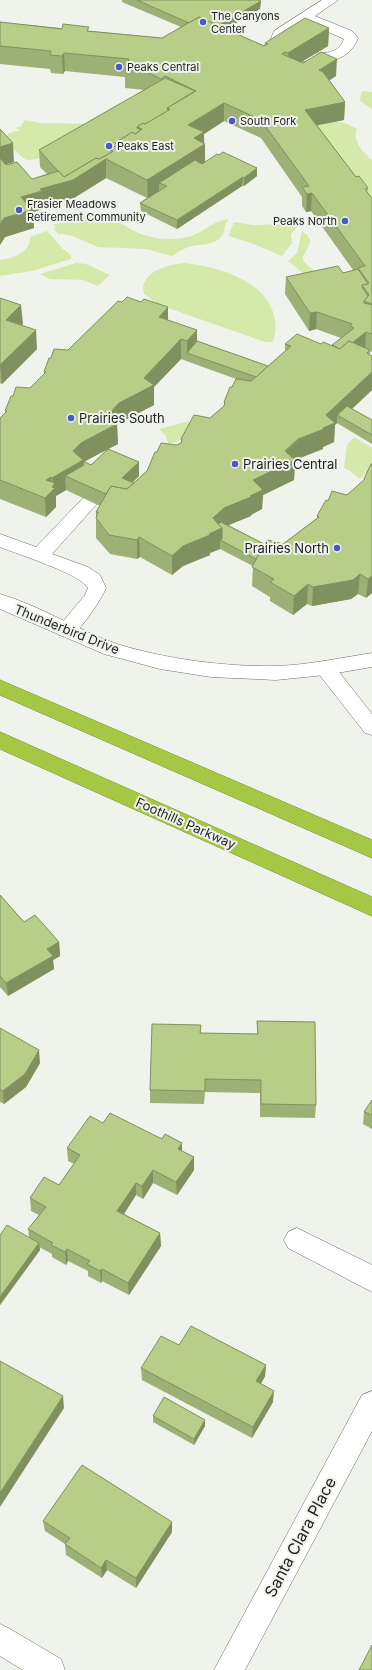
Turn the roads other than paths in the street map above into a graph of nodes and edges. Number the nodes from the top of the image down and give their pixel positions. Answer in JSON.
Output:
{"nodes":[{"id":1,"x":331,"y":0,"type":"edge"},
{"id":2,"x":305,"y":17,"type":"junction"},
{"id":3,"x":284,"y":47,"type":"edge"},
{"id":4,"x":308,"y":58,"type":"edge"},
{"id":5,"x":90,"y":501,"type":"edge"},
{"id":6,"x":0,"y":540,"type":"edge"},
{"id":7,"x":40,"y":555,"type":"junction"},
{"id":8,"x":0,"y":601,"type":"edge"},
{"id":9,"x":66,"y":630,"type":"junction"},
{"id":10,"x":372,"y":660,"type":"edge"},
{"id":11,"x":324,"y":668,"type":"junction"},
{"id":12,"x":0,"y":687,"type":"edge"},
{"id":13,"x":372,"y":728,"type":"edge"},
{"id":14,"x":0,"y":740,"type":"edge"},
{"id":15,"x":372,"y":849,"type":"edge"},
{"id":16,"x":372,"y":907,"type":"edge"},
{"id":17,"x":297,"y":1240,"type":"dead end"},
{"id":18,"x":372,"y":1280,"type":"edge"},
{"id":19,"x":372,"y":1404,"type":"edge"},
{"id":20,"x":0,"y":1639,"type":"edge"},
{"id":21,"x":50,"y":1670,"type":"edge"},
{"id":22,"x":229,"y":1670,"type":"edge"}],
"edges":[{"from":1,"to":2,"type":"lane"},
{"from":2,"to":3,"type":"lane"},
{"from":2,"to":4,"type":"lane"},
{"from":5,"to":7,"type":"lane"},
{"from":6,"to":7,"type":"lane"},
{"from":7,"to":9,"type":"lane"},
{"from":8,"to":9,"type":"street","name":"Thunderbird Drive"},
{"from":9,"to":11,"type":"street","name":"Thunderbird Drive"},
{"from":10,"to":11,"type":"street","name":"Thunderbird Drive"},
{"from":11,"to":13,"type":"lane"},
{"from":12,"to":15,"type":"highway"},
{"from":14,"to":16,"type":"highway","name":"Foothills Parkway"},
{"from":17,"to":18,"type":"street"},
{"from":19,"to":22,"type":"street","name":"Santa Clara Place"},
{"from":20,"to":21,"type":"street"}]}
